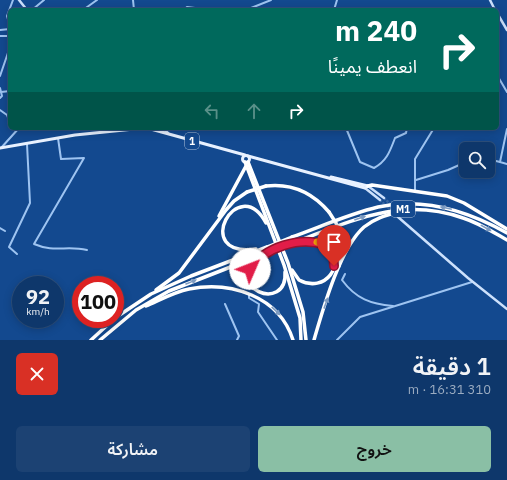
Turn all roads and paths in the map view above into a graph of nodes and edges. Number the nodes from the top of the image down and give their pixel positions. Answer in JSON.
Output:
{"nodes":[{"id":1,"x":19,"y":0,"type":"edge"},
{"id":2,"x":44,"y":0,"type":"edge"},
{"id":3,"x":97,"y":0,"type":"edge"},
{"id":4,"x":271,"y":0,"type":"edge"},
{"id":5,"x":25,"y":8,"type":"edge"},
{"id":6,"x":34,"y":8,"type":"edge"},
{"id":7,"x":86,"y":8,"type":"edge"},
{"id":8,"x":251,"y":8,"type":"edge"},
{"id":9,"x":499,"y":16,"type":"edge"},
{"id":10,"x":507,"y":30,"type":"edge"},
{"id":11,"x":8,"y":53,"type":"edge"},
{"id":12,"x":0,"y":76,"type":"edge"},
{"id":13,"x":499,"y":78,"type":"edge"},
{"id":14,"x":0,"y":88,"type":"edge"},
{"id":15,"x":1,"y":92,"type":"edge"},
{"id":16,"x":507,"y":92,"type":"edge"},
{"id":17,"x":0,"y":98,"type":"edge"},
{"id":18,"x":507,"y":129,"type":"edge"},
{"id":19,"x":16,"y":130,"type":"edge"},
{"id":20,"x":128,"y":130,"type":"edge"},
{"id":21,"x":153,"y":130,"type":"edge"},
{"id":22,"x":164,"y":130,"type":"edge"},
{"id":23,"x":347,"y":130,"type":"edge"},
{"id":24,"x":407,"y":130,"type":"edge"},
{"id":25,"x":433,"y":130,"type":"edge"},
{"id":26,"x":168,"y":134,"type":"junction"},
{"id":27,"x":58,"y":138,"type":"junction"},
{"id":28,"x":27,"y":144,"type":"junction"},
{"id":29,"x":0,"y":148,"type":"edge"},
{"id":30,"x":237,"y":153,"type":"junction"},
{"id":31,"x":247,"y":156,"type":"junction"},
{"id":32,"x":256,"y":159,"type":"junction"},
{"id":33,"x":495,"y":161,"type":"edge"},
{"id":34,"x":246,"y":162,"type":"junction"},
{"id":35,"x":500,"y":162,"type":"junction"},
{"id":36,"x":507,"y":164,"type":"edge"},
{"id":37,"x":459,"y":165,"type":"edge"},
{"id":38,"x":416,"y":180,"type":"junction"},
{"id":39,"x":366,"y":187,"type":"junction"},
{"id":40,"x":416,"y":192,"type":"junction"},
{"id":41,"x":384,"y":198,"type":"tunnel mouth"},
{"id":42,"x":380,"y":200,"type":"tunnel mouth"},
{"id":43,"x":405,"y":210,"type":"junction"},
{"id":44,"x":400,"y":216,"type":"tunnel mouth"},
{"id":45,"x":214,"y":225,"type":"junction"},
{"id":46,"x":0,"y":228,"type":"edge"},
{"id":47,"x":507,"y":229,"type":"edge"},
{"id":48,"x":5,"y":231,"type":"dead end"},
{"id":49,"x":507,"y":233,"type":"edge"},
{"id":50,"x":273,"y":236,"type":"junction"},
{"id":51,"x":507,"y":240,"type":"edge"},
{"id":52,"x":295,"y":242,"type":"junction"},
{"id":53,"x":267,"y":247,"type":"junction"},
{"id":54,"x":87,"y":250,"type":"dead end"},
{"id":55,"x":269,"y":252,"type":"junction"},
{"id":56,"x":17,"y":254,"type":"dead end"},
{"id":57,"x":286,"y":264,"type":"junction"},
{"id":58,"x":345,"y":274,"type":"dead end"},
{"id":59,"x":334,"y":280,"type":"junction"},
{"id":60,"x":472,"y":282,"type":"junction"},
{"id":61,"x":151,"y":294,"type":"junction"},
{"id":62,"x":250,"y":294,"type":"junction"},
{"id":63,"x":225,"y":304,"type":"dead end"},
{"id":64,"x":394,"y":306,"type":"junction"},
{"id":65,"x":507,"y":309,"type":"edge"},
{"id":66,"x":136,"y":310,"type":"junction"},
{"id":67,"x":124,"y":313,"type":"edge"},
{"id":68,"x":105,"y":328,"type":"edge"},
{"id":69,"x":91,"y":340,"type":"edge"},
{"id":70,"x":100,"y":340,"type":"edge"},
{"id":71,"x":237,"y":340,"type":"edge"},
{"id":72,"x":277,"y":340,"type":"edge"},
{"id":73,"x":293,"y":340,"type":"edge"},
{"id":74,"x":301,"y":340,"type":"edge"},
{"id":75,"x":306,"y":340,"type":"edge"},
{"id":76,"x":314,"y":340,"type":"edge"},
{"id":77,"x":337,"y":340,"type":"edge"}],
"edges":[{"from":1,"to":5,"type":"main road"},
{"from":2,"to":6,"type":"street"},
{"from":3,"to":7,"type":"street"},
{"from":4,"to":8,"type":"street"},
{"from":9,"to":10,"type":"main road"},
{"from":11,"to":12,"type":"street"},
{"from":13,"to":16,"type":"street"},
{"from":14,"to":15,"type":"street"},
{"from":15,"to":17,"type":"street"},
{"from":18,"to":35,"type":"street"},
{"from":19,"to":29,"type":"street"},
{"from":20,"to":27,"type":"main road","number":"1"},
{"from":21,"to":26,"type":"main road","number":"1"},
{"from":22,"to":26,"type":"main road"},
{"from":23,"to":24,"type":"street"},
{"from":25,"to":38,"type":"street"},
{"from":26,"to":30,"type":"main road","number":"1"},
{"from":27,"to":28,"type":"main road","number":"1"},
{"from":27,"to":54,"type":"street"},
{"from":28,"to":29,"type":"main road","number":"1"},
{"from":28,"to":56,"type":"street"},
{"from":30,"to":31,"type":"main road","number":"1"},
{"from":30,"to":34,"type":"main road"},
{"from":31,"to":32,"type":"main road","number":"1"},
{"from":31,"to":34,"type":"main road"},
{"from":31,"to":34,"type":"main road"},
{"from":32,"to":34,"type":"main road","number":"1"},
{"from":32,"to":39,"type":"main road","number":"1"},
{"from":33,"to":35,"type":"street"},
{"from":34,"to":45,"type":"highway"},
{"from":34,"to":50,"type":"highway"},
{"from":34,"to":57,"type":"highway"},
{"from":35,"to":36,"type":"street"},
{"from":37,"to":38,"type":"street"},
{"from":38,"to":40,"type":"street"},
{"from":39,"to":40,"type":"highway"},
{"from":39,"to":41,"type":"main road"},
{"from":39,"to":42,"type":"main road"},
{"from":40,"to":47,"type":"highway"},
{"from":43,"to":51,"type":"highway","number":"M1","one_way":true},
{"from":52,"to":43,"type":"highway","number":"M1","one_way":true},
{"from":43,"to":59,"type":"highway"},
{"from":44,"to":60,"type":"main road"},
{"from":45,"to":59,"type":"highway","bridge":true},
{"from":45,"to":61,"type":"highway"},
{"from":46,"to":48,"type":"street"},
{"from":49,"to":53,"type":"highway","number":"M1","one_way":true,"bridge":true},
{"from":50,"to":53,"type":"highway"},
{"from":50,"to":57,"type":"highway"},
{"from":52,"to":55,"type":"highway","number":"M1","bridge":true},
{"from":52,"to":57,"type":"highway"},
{"from":53,"to":61,"type":"highway","number":"M1"},
{"from":55,"to":57,"type":"highway"},
{"from":66,"to":55,"type":"highway","number":"M1","one_way":true},
{"from":57,"to":74,"type":"highway"},
{"from":57,"to":75,"type":"highway"},
{"from":58,"to":64,"type":"street"},
{"from":76,"to":59,"type":"highway","one_way":true},
{"from":60,"to":64,"type":"street"},
{"from":60,"to":65,"type":"main road"},
{"from":61,"to":67,"type":"highway","number":"M1"},
{"from":62,"to":66,"type":"highway"},
{"from":62,"to":72,"type":"street"},
{"from":62,"to":73,"type":"highway","one_way":true},
{"from":63,"to":71,"type":"street"},
{"from":64,"to":77,"type":"street"},
{"from":66,"to":70,"type":"highway","number":"M1"},
{"from":68,"to":69,"type":"highway","number":"M1"}]}
